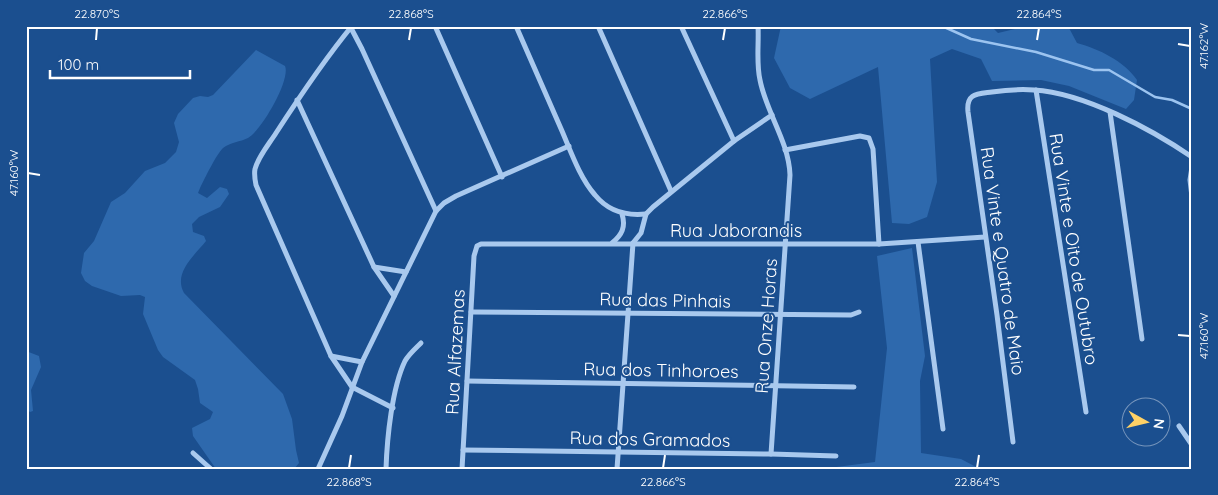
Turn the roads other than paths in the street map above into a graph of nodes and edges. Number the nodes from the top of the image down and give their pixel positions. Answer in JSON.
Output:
{"nodes":[{"id":1,"x":435,"y":26,"type":"edge"},
{"id":2,"x":516,"y":26,"type":"edge"},
{"id":3,"x":598,"y":26,"type":"edge"},
{"id":4,"x":681,"y":26,"type":"edge"},
{"id":5,"x":758,"y":26,"type":"edge"},
{"id":6,"x":351,"y":27,"type":"edge"},
{"id":7,"x":1036,"y":90,"type":"junction"},
{"id":8,"x":297,"y":100,"type":"junction"},
{"id":9,"x":1110,"y":112,"type":"junction"},
{"id":10,"x":772,"y":115,"type":"junction"},
{"id":11,"x":734,"y":141,"type":"junction"},
{"id":12,"x":569,"y":146,"type":"junction"},
{"id":13,"x":785,"y":150,"type":"junction"},
{"id":14,"x":1192,"y":156,"type":"edge"},
{"id":15,"x":1192,"y":167,"type":"edge"},
{"id":16,"x":502,"y":177,"type":"junction"},
{"id":17,"x":671,"y":191,"type":"junction"},
{"id":18,"x":1192,"y":197,"type":"edge"},
{"id":19,"x":436,"y":211,"type":"junction"},
{"id":20,"x":622,"y":214,"type":"junction"},
{"id":21,"x":646,"y":214,"type":"junction"},
{"id":22,"x":985,"y":237,"type":"junction"},
{"id":23,"x":918,"y":242,"type":"junction"},
{"id":24,"x":486,"y":243,"type":"joint"},
{"id":25,"x":633,"y":243,"type":"junction"},
{"id":26,"x":612,"y":244,"type":"junction"},
{"id":27,"x":879,"y":244,"type":"junction"},
{"id":28,"x":786,"y":245,"type":"junction"},
{"id":29,"x":374,"y":267,"type":"junction"},
{"id":30,"x":406,"y":272,"type":"junction"},
{"id":31,"x":394,"y":296,"type":"junction"},
{"id":32,"x":471,"y":312,"type":"junction"},
{"id":33,"x":859,"y":312,"type":"dead end"},
{"id":34,"x":628,"y":313,"type":"junction"},
{"id":35,"x":781,"y":314,"type":"junction"},
{"id":36,"x":1142,"y":339,"type":"dead end"},
{"id":37,"x":421,"y":343,"type":"dead end"},
{"id":38,"x":331,"y":356,"type":"junction"},
{"id":39,"x":362,"y":362,"type":"junction"},
{"id":40,"x":467,"y":381,"type":"junction"},
{"id":41,"x":623,"y":383,"type":"junction"},
{"id":42,"x":776,"y":386,"type":"junction"},
{"id":43,"x":352,"y":387,"type":"junction"},
{"id":44,"x":854,"y":388,"type":"dead end"},
{"id":45,"x":393,"y":408,"type":"junction"},
{"id":46,"x":1086,"y":412,"type":"dead end"},
{"id":47,"x":1179,"y":426,"type":"dead end"},
{"id":48,"x":943,"y":429,"type":"dead end"},
{"id":49,"x":1013,"y":442,"type":"dead end"},
{"id":50,"x":1192,"y":445,"type":"edge"},
{"id":51,"x":463,"y":450,"type":"junction"},
{"id":52,"x":618,"y":453,"type":"junction"},
{"id":53,"x":193,"y":454,"type":"dead end"},
{"id":54,"x":772,"y":454,"type":"junction"},
{"id":55,"x":836,"y":456,"type":"dead end"},
{"id":56,"x":211,"y":469,"type":"edge"},
{"id":57,"x":318,"y":469,"type":"edge"},
{"id":58,"x":386,"y":469,"type":"edge"},
{"id":59,"x":462,"y":469,"type":"edge"},
{"id":60,"x":617,"y":469,"type":"edge"}],
"edges":[{"from":1,"to":16,"type":"street"},
{"from":2,"to":12,"type":"street"},
{"from":3,"to":17,"type":"street"},
{"from":4,"to":11,"type":"street"},
{"from":5,"to":10,"type":"street","name":"Rua Onze Horas"},
{"from":6,"to":8,"type":"street"},
{"from":6,"to":19,"type":"street"},
{"from":7,"to":9,"type":"street"},
{"from":7,"to":22,"type":"street","name":"Rua Vinte e Quatro de Maio"},
{"from":7,"to":46,"type":"street","name":"Rua Vinte e Oito de Outubro"},
{"from":8,"to":29,"type":"street"},
{"from":8,"to":38,"type":"street"},
{"from":9,"to":14,"type":"street"},
{"from":9,"to":36,"type":"street"},
{"from":10,"to":11,"type":"street"},
{"from":10,"to":13,"type":"street","name":"Rua Onze Horas"},
{"from":11,"to":17,"type":"street"},
{"from":12,"to":16,"type":"street"},
{"from":12,"to":20,"type":"street"},
{"from":13,"to":27,"type":"street"},
{"from":13,"to":28,"type":"street","name":"Rua Onze Horas"},
{"from":15,"to":18,"type":"street"},
{"from":16,"to":19,"type":"street"},
{"from":17,"to":21,"type":"street"},
{"from":19,"to":30,"type":"street"},
{"from":20,"to":21,"type":"street"},
{"from":20,"to":26,"type":"street"},
{"from":21,"to":25,"type":"street"},
{"from":22,"to":23,"type":"street","name":"Rua Jaborandis"},
{"from":22,"to":49,"type":"street","name":"Rua Vinte e Quatro de Maio"},
{"from":23,"to":27,"type":"street","name":"Rua Jaborandis"},
{"from":23,"to":48,"type":"street"},
{"from":24,"to":26,"type":"street","name":"Rua Jaborandis"},
{"from":24,"to":32,"type":"street","name":"Rua Alfazemas"},
{"from":25,"to":26,"type":"street","name":"Rua Jaborandis"},
{"from":25,"to":28,"type":"street","name":"Rua Jaborandis"},
{"from":25,"to":34,"type":"street"},
{"from":27,"to":28,"type":"street","name":"Rua Jaborandis"},
{"from":28,"to":35,"type":"street","name":"Rua Onze Horas"},
{"from":29,"to":30,"type":"street"},
{"from":29,"to":31,"type":"street"},
{"from":30,"to":31,"type":"street"},
{"from":31,"to":39,"type":"street"},
{"from":32,"to":34,"type":"street","name":"Rua das Pinhais"},
{"from":32,"to":40,"type":"street","name":"Rua Alfazemas"},
{"from":33,"to":35,"type":"street","name":"Rua das Pinhais"},
{"from":34,"to":35,"type":"street","name":"Rua das Pinhais"},
{"from":34,"to":41,"type":"street"},
{"from":35,"to":42,"type":"street","name":"Rua Onze Horas"},
{"from":37,"to":45,"type":"street"},
{"from":38,"to":39,"type":"street"},
{"from":38,"to":43,"type":"street"},
{"from":39,"to":43,"type":"street"},
{"from":40,"to":41,"type":"street","name":"Rua dos Tinhoroes"},
{"from":40,"to":51,"type":"street","name":"Rua Alfazemas"},
{"from":41,"to":42,"type":"street","name":"Rua dos Tinhoroes"},
{"from":41,"to":52,"type":"street"},
{"from":42,"to":44,"type":"street","name":"Rua dos Tinhoroes"},
{"from":42,"to":54,"type":"street","name":"Rua Onze Horas"},
{"from":43,"to":45,"type":"street"},
{"from":43,"to":57,"type":"street"},
{"from":45,"to":58,"type":"street"},
{"from":47,"to":50,"type":"street"},
{"from":51,"to":52,"type":"street","name":"Rua dos Gramados"},
{"from":51,"to":59,"type":"street","name":"Rua Alfazemas"},
{"from":52,"to":54,"type":"street","name":"Rua dos Gramados"},
{"from":52,"to":60,"type":"street"},
{"from":53,"to":56,"type":"street"},
{"from":54,"to":55,"type":"street","name":"Rua dos Gramados"}]}
